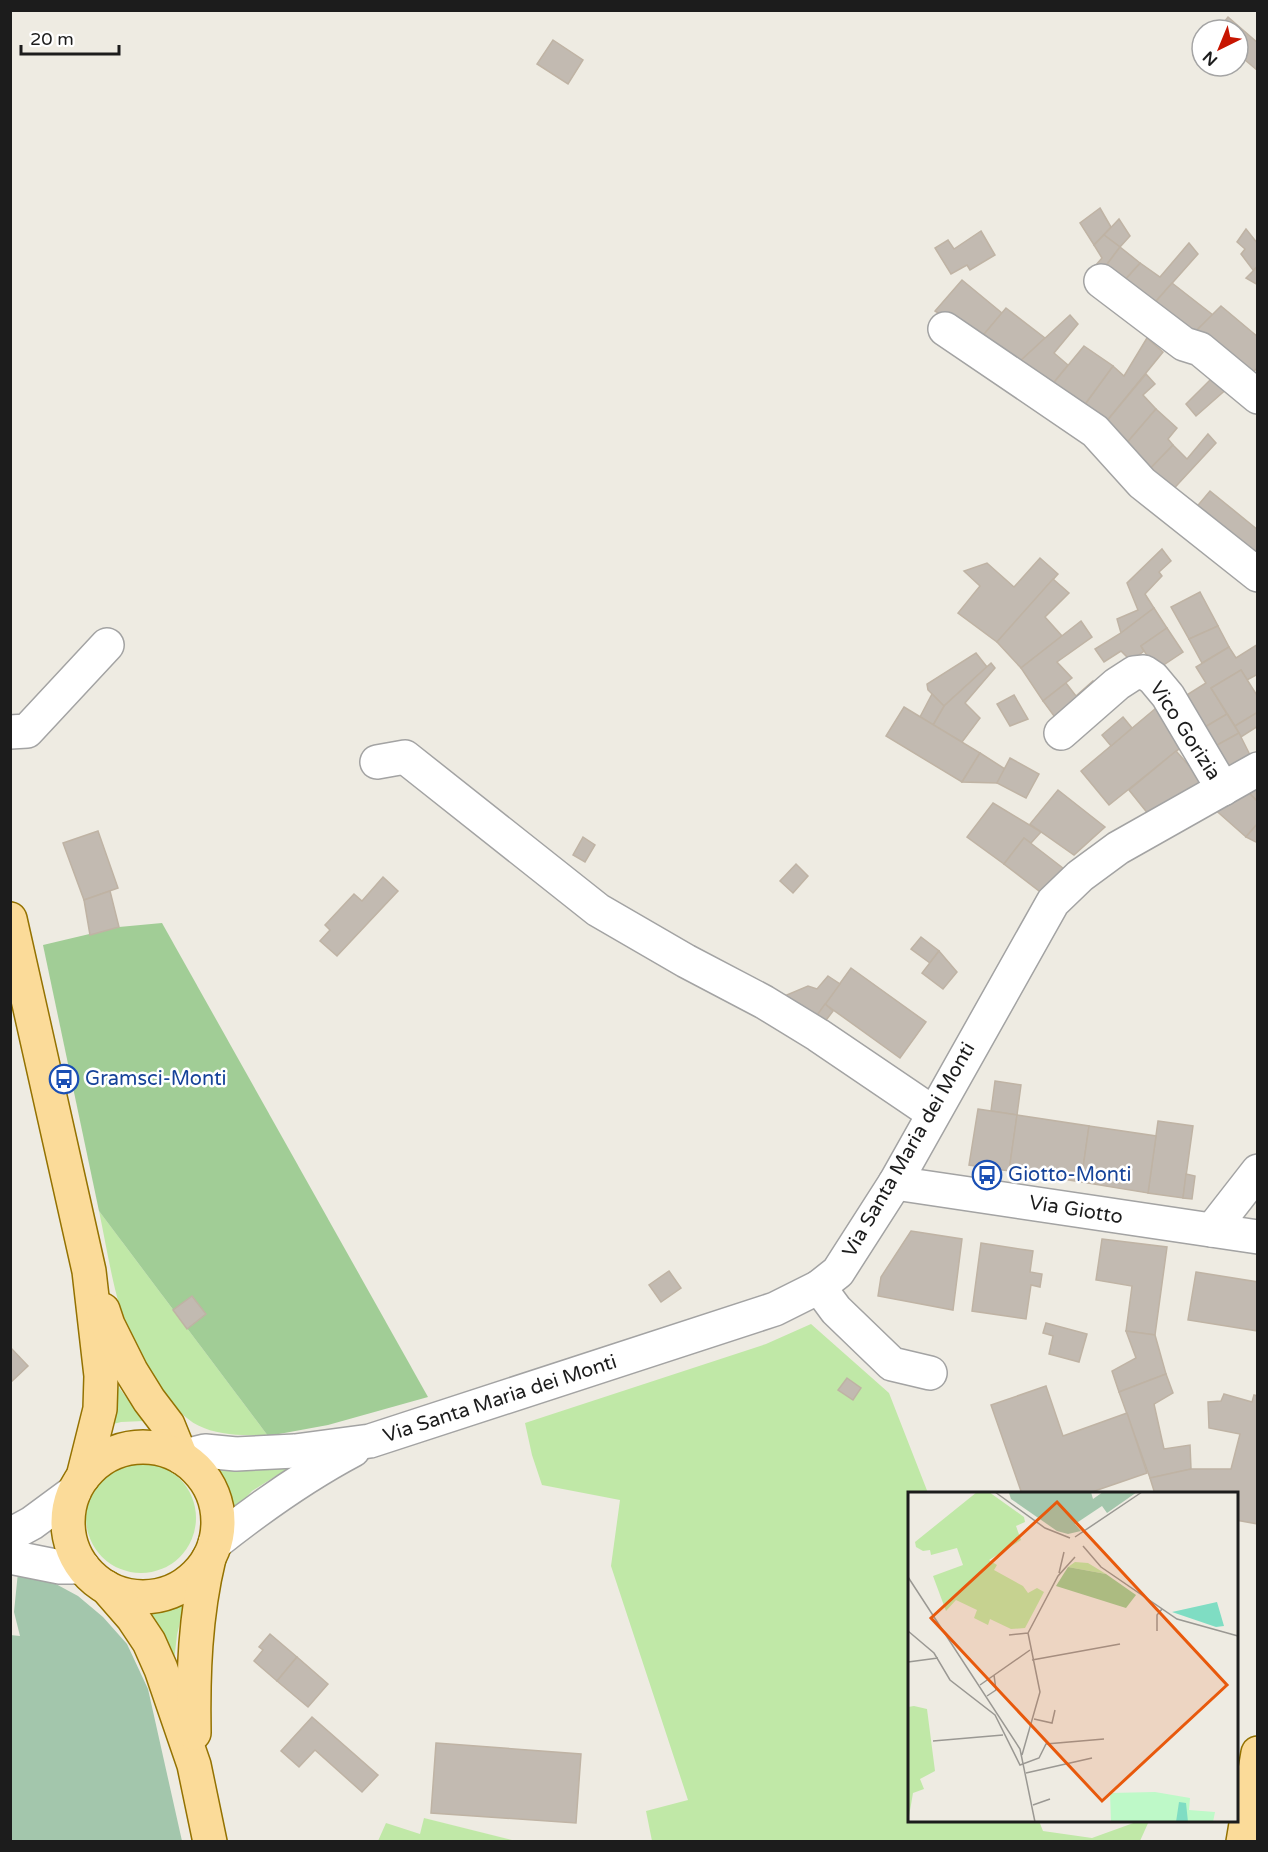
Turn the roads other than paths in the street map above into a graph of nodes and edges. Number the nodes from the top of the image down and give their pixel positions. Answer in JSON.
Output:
{"nodes":[{"id":1,"x":1101,"y":281,"type":"dead end"},
{"id":2,"x":945,"y":329,"type":"dead end"},
{"id":3,"x":1257,"y":397,"type":"edge"},
{"id":4,"x":1257,"y":575,"type":"edge"},
{"id":5,"x":107,"y":645,"type":"dead end"},
{"id":6,"x":10,"y":732,"type":"edge"},
{"id":7,"x":1061,"y":733,"type":"dead end"},
{"id":8,"x":377,"y":762,"type":"dead end"},
{"id":9,"x":1257,"y":770,"type":"edge"},
{"id":10,"x":1223,"y":789,"type":"junction"},
{"id":11,"x":10,"y":920,"type":"edge"},
{"id":12,"x":933,"y":1113,"type":"junction"},
{"id":13,"x":1257,"y":1171,"type":"edge"},
{"id":14,"x":895,"y":1183,"type":"junction"},
{"id":15,"x":1212,"y":1230,"type":"junction"},
{"id":16,"x":1257,"y":1237,"type":"edge"},
{"id":17,"x":89,"y":1271,"type":"junction"},
{"id":18,"x":819,"y":1287,"type":"junction"},
{"id":19,"x":930,"y":1373,"type":"dead end"},
{"id":20,"x":370,"y":1441,"type":"junction"},
{"id":21,"x":193,"y":1454,"type":"junction"},
{"id":22,"x":78,"y":1484,"type":"junction"},
{"id":23,"x":10,"y":1535,"type":"edge"},
{"id":24,"x":212,"y":1551,"type":"junction"},
{"id":25,"x":10,"y":1557,"type":"edge"},
{"id":26,"x":95,"y":1577,"type":"junction"},
{"id":27,"x":1257,"y":1753,"type":"edge"},
{"id":28,"x":194,"y":1765,"type":"junction"},
{"id":29,"x":210,"y":1842,"type":"edge"},
{"id":30,"x":1243,"y":1842,"type":"edge"}],
"edges":[{"from":1,"to":3,"type":"street"},
{"from":2,"to":4,"type":"street"},
{"from":5,"to":6,"type":"street"},
{"from":7,"to":10,"type":"street","name":"Vico Gorizia"},
{"from":8,"to":12,"type":"street"},
{"from":9,"to":10,"type":"street","name":"Via Santa Maria dei Monti"},
{"from":10,"to":12,"type":"street","name":"Via Santa Maria dei Monti"},
{"from":11,"to":17,"type":"main road"},
{"from":12,"to":14,"type":"street","name":"Via Santa Maria dei Monti"},
{"from":13,"to":15,"type":"street"},
{"from":14,"to":15,"type":"street","name":"Via Giotto"},
{"from":14,"to":18,"type":"street","name":"Via Santa Maria dei Monti"},
{"from":15,"to":16,"type":"street","name":"Via Giotto"},
{"from":17,"to":21,"type":"main road"},
{"from":17,"to":22,"type":"main road"},
{"from":18,"to":19,"type":"street"},
{"from":18,"to":20,"type":"street","name":"Via Santa Maria dei Monti"},
{"from":20,"to":21,"type":"street"},
{"from":20,"to":24,"type":"street"},
{"from":21,"to":22,"type":"main road"},
{"from":21,"to":24,"type":"main road"},
{"from":22,"to":23,"type":"street"},
{"from":22,"to":26,"type":"main road"},
{"from":24,"to":26,"type":"main road"},
{"from":24,"to":28,"type":"main road"},
{"from":25,"to":26,"type":"street"},
{"from":26,"to":28,"type":"main road"},
{"from":27,"to":30,"type":"main road"},
{"from":28,"to":29,"type":"main road"}]}
